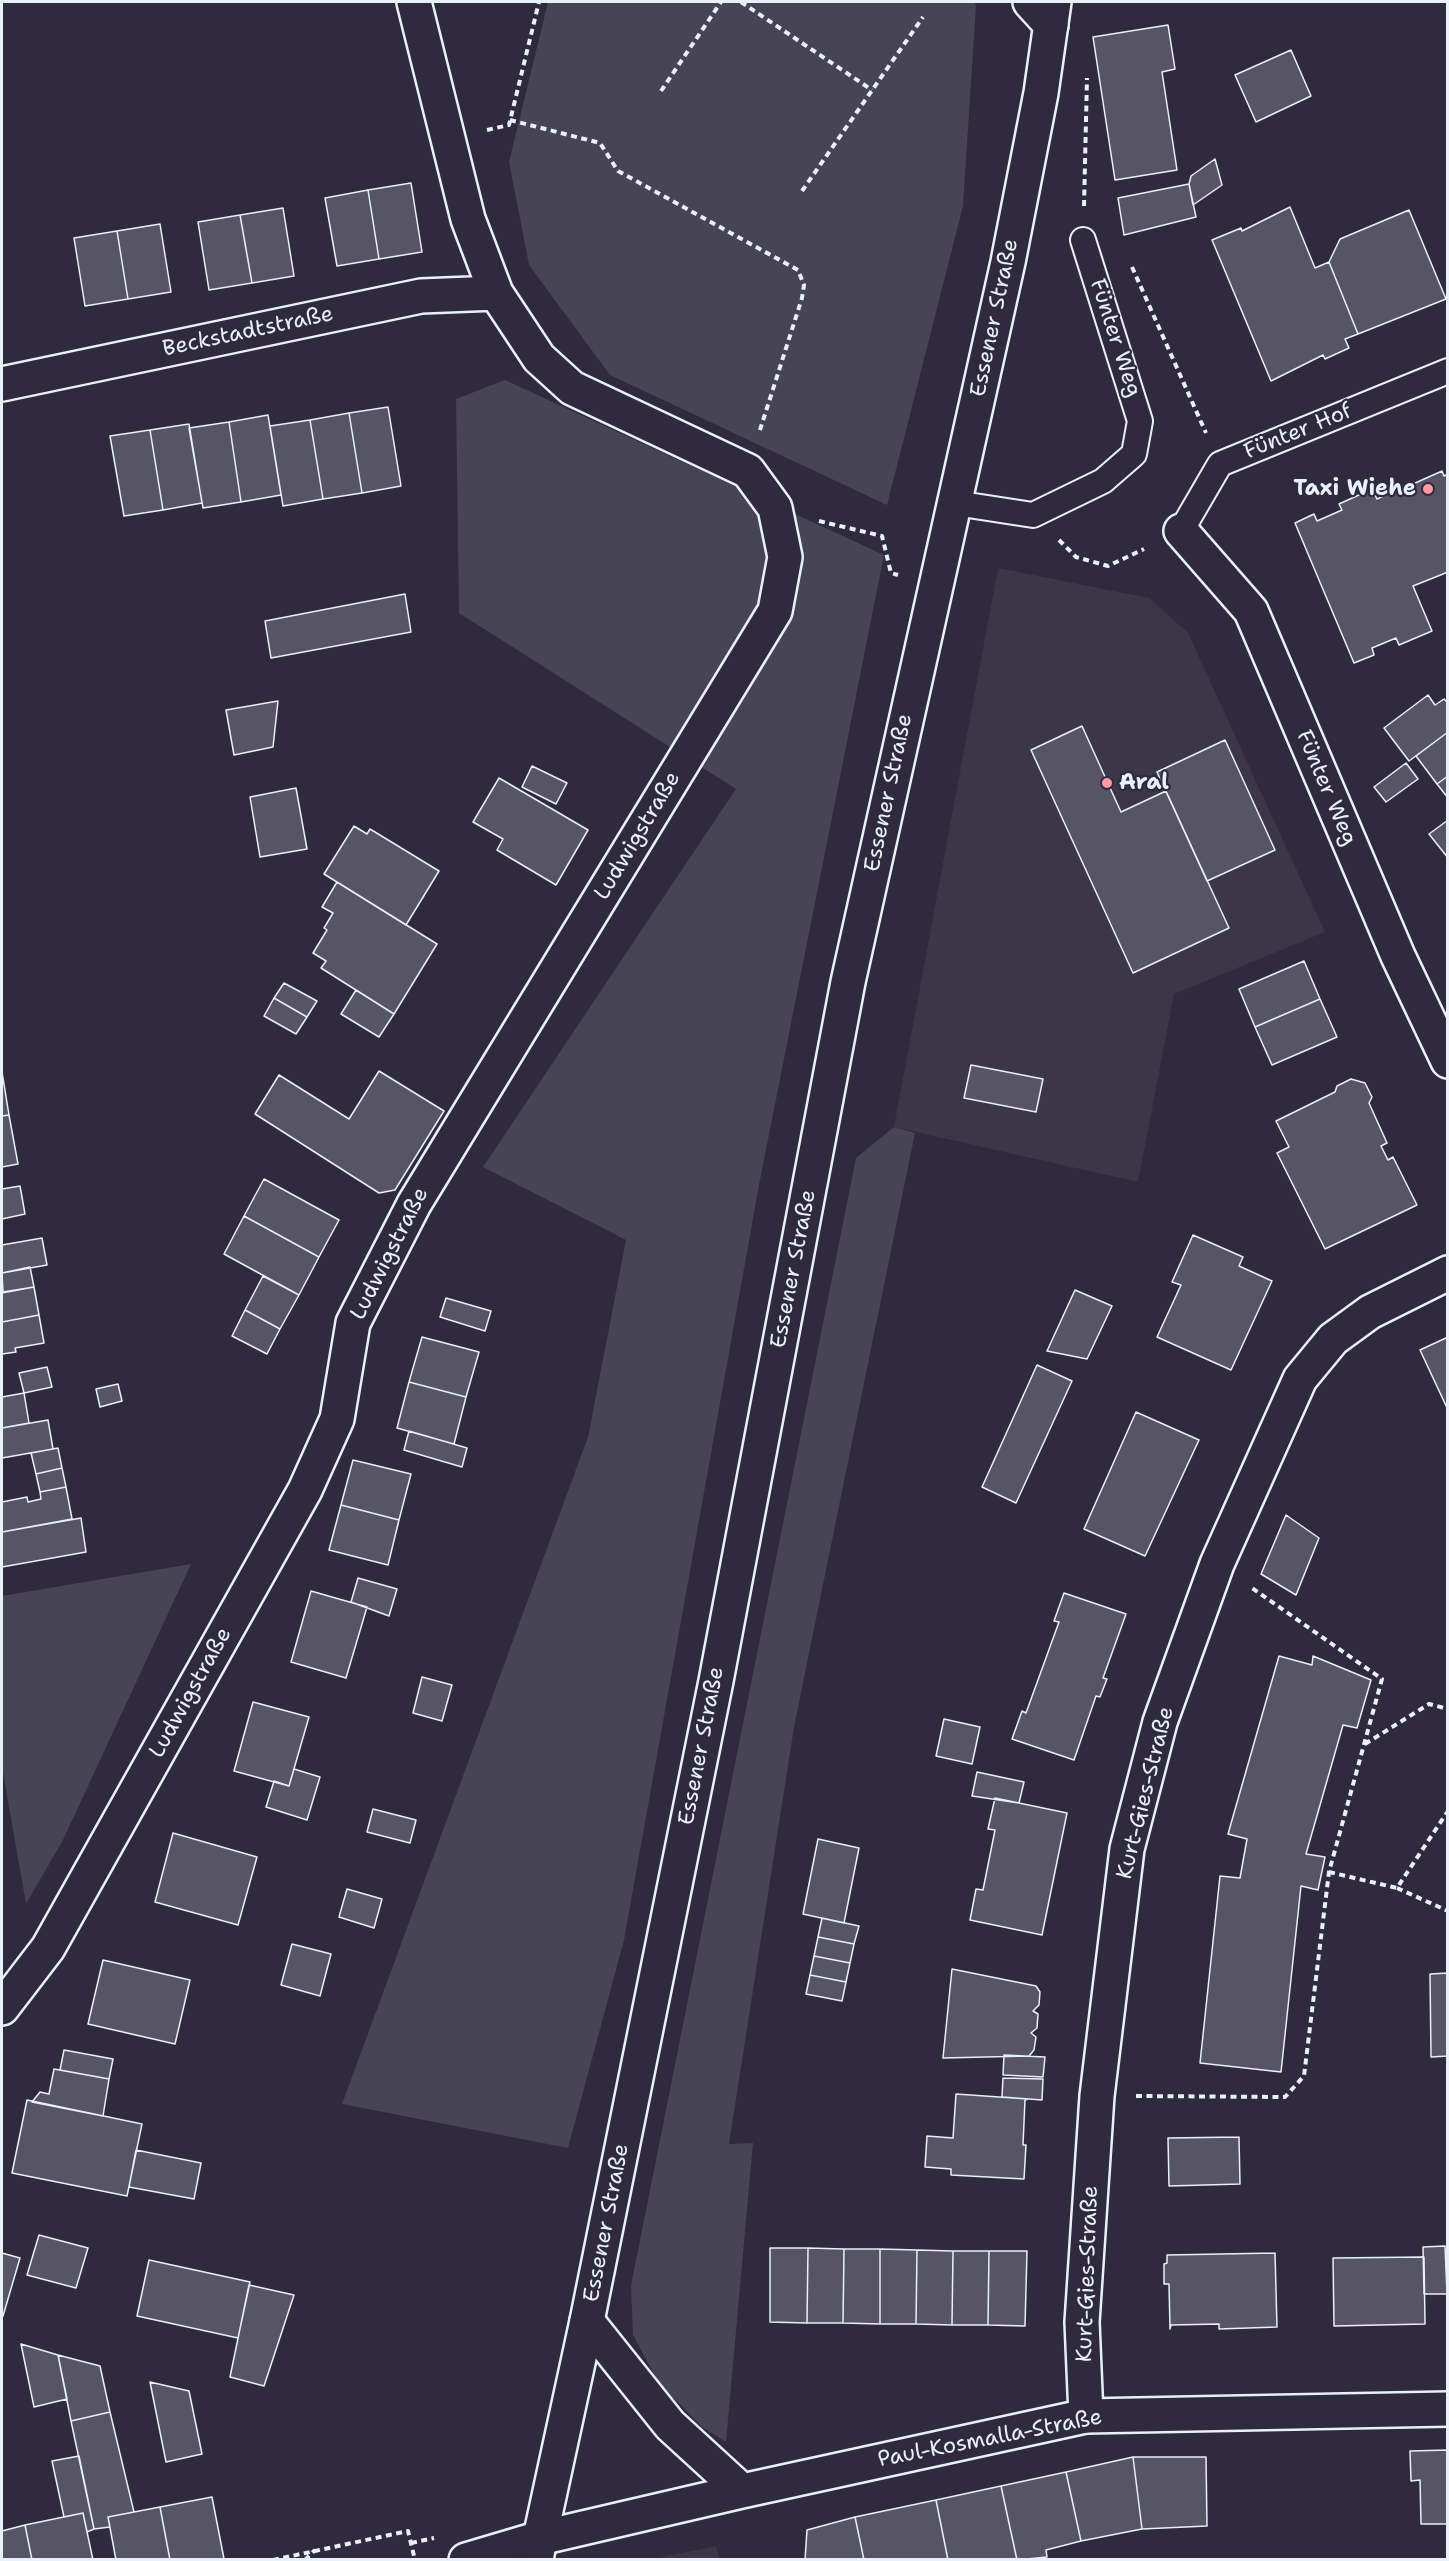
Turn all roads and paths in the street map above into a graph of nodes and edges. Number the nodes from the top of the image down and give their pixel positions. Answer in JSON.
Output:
{"nodes":[{"id":1,"x":414,"y":2,"type":"edge"},
{"id":2,"x":539,"y":2,"type":"edge"},
{"id":3,"x":720,"y":2,"type":"edge"},
{"id":4,"x":741,"y":2,"type":"edge"},
{"id":5,"x":1045,"y":9,"type":"edge"},
{"id":6,"x":922,"y":17,"type":"dead end"},
{"id":7,"x":1087,"y":76,"type":"dead end"},
{"id":8,"x":872,"y":90,"type":"junction"},
{"id":9,"x":661,"y":91,"type":"dead end"},
{"id":10,"x":510,"y":120,"type":"junction"},
{"id":11,"x":450,"y":137,"type":"junction"},
{"id":12,"x":802,"y":191,"type":"dead end"},
{"id":13,"x":1083,"y":240,"type":"junction"},
{"id":14,"x":496,"y":293,"type":"junction"},
{"id":15,"x":1448,"y":371,"type":"edge"},
{"id":16,"x":2,"y":384,"type":"edge"},
{"id":17,"x":1220,"y":464,"type":"junction"},
{"id":18,"x":748,"y":471,"type":"junction"},
{"id":19,"x":955,"y":503,"type":"junction"},
{"id":20,"x":775,"y":508,"type":"junction"},
{"id":21,"x":1033,"y":515,"type":"junction"},
{"id":22,"x":1181,"y":531,"type":"junction"},
{"id":23,"x":935,"y":583,"type":"junction"},
{"id":24,"x":1448,"y":1061,"type":"edge"},
{"id":25,"x":1448,"y":1273,"type":"edge"},
{"id":26,"x":1217,"y":1564,"type":"junction"},
{"id":27,"x":1448,"y":1709,"type":"edge"},
{"id":28,"x":1365,"y":1744,"type":"junction"},
{"id":29,"x":1448,"y":1811,"type":"edge"},
{"id":30,"x":1329,"y":1872,"type":"junction"},
{"id":31,"x":1397,"y":1888,"type":"junction"},
{"id":32,"x":1448,"y":1911,"type":"edge"},
{"id":33,"x":2,"y":2008,"type":"edge"},
{"id":34,"x":1097,"y":2096,"type":"junction"},
{"id":35,"x":587,"y":2321,"type":"junction"},
{"id":36,"x":1448,"y":2409,"type":"edge"},
{"id":37,"x":1086,"y":2416,"type":"junction"},
{"id":38,"x":742,"y":2490,"type":"junction"},
{"id":39,"x":538,"y":2549,"type":"edge"},
{"id":40,"x":315,"y":2550,"type":"junction"},
{"id":41,"x":273,"y":2559,"type":"edge"},
{"id":42,"x":305,"y":2559,"type":"edge"},
{"id":43,"x":415,"y":2559,"type":"edge"},
{"id":44,"x":466,"y":2559,"type":"edge"}],
"edges":[{"from":1,"to":11,"type":"street"},
{"from":2,"to":10,"type":"path"},
{"from":3,"to":9,"type":"path"},
{"from":4,"to":8,"type":"path"},
{"from":5,"to":19,"type":"street","name":"Essener Straße"},
{"from":6,"to":8,"type":"path"},
{"from":7,"to":13,"type":"path"},
{"from":8,"to":12,"type":"path"},
{"from":10,"to":11,"type":"path"},
{"from":10,"to":18,"type":"path"},
{"from":11,"to":14,"type":"street"},
{"from":13,"to":17,"type":"path"},
{"from":13,"to":21,"type":"lane","name":"Fünter Weg"},
{"from":14,"to":16,"type":"street","name":"Beckstadtstraße"},
{"from":14,"to":18,"type":"street"},
{"from":15,"to":17,"type":"lane","name":"Fünter Hof"},
{"from":17,"to":22,"type":"lane","name":"Fünter Hof"},
{"from":18,"to":20,"type":"street"},
{"from":19,"to":21,"type":"lane"},
{"from":19,"to":23,"type":"street","name":"Essener Straße"},
{"from":20,"to":23,"type":"path"},
{"from":20,"to":33,"type":"street","name":"Ludwigstraße"},
{"from":21,"to":22,"type":"path"},
{"from":22,"to":24,"type":"street","name":"Fünter Weg"},
{"from":23,"to":35,"type":"street","name":"Essener Straße"},
{"from":25,"to":26,"type":"street","name":"Kurt-Gies-Straße"},
{"from":26,"to":28,"type":"path"},
{"from":26,"to":34,"type":"street","name":"Kurt-Gies-Straße"},
{"from":27,"to":28,"type":"path"},
{"from":28,"to":30,"type":"path"},
{"from":29,"to":31,"type":"path"},
{"from":30,"to":31,"type":"path"},
{"from":30,"to":34,"type":"path"},
{"from":31,"to":32,"type":"path"},
{"from":34,"to":37,"type":"street","name":"Kurt-Gies-Straße"},
{"from":35,"to":38,"type":"street"},
{"from":35,"to":39,"type":"street","name":"Essener Straße"},
{"from":36,"to":37,"type":"street","name":"Paul-Kosmalla-Straße"},
{"from":37,"to":38,"type":"street","name":"Paul-Kosmalla-Straße"},
{"from":38,"to":39,"type":"street","name":"Paul-Kosmalla-Straße"},
{"from":39,"to":44,"type":"street","name":"Paul-Kosmalla-Straße"},
{"from":40,"to":41,"type":"path"},
{"from":40,"to":42,"type":"path"},
{"from":40,"to":43,"type":"path"}]}
